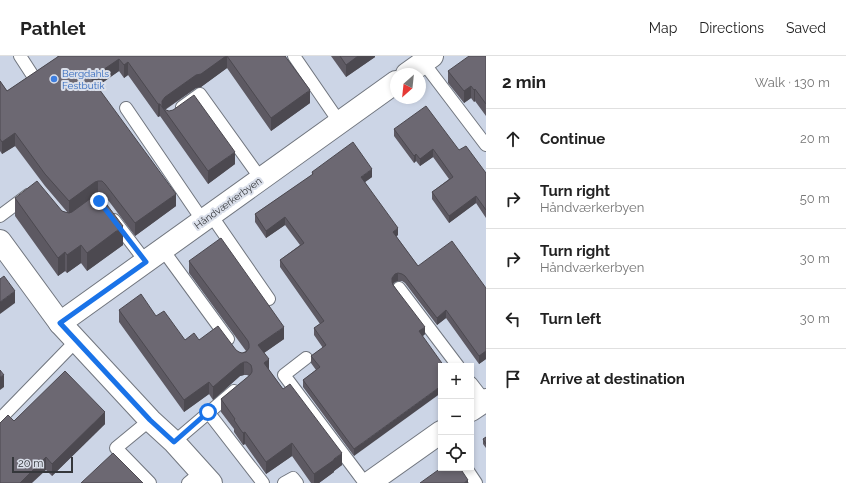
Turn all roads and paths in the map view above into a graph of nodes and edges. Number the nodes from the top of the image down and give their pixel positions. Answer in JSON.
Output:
{"nodes":[{"id":1,"x":20,"y":56,"type":"edge"},
{"id":2,"x":294,"y":56,"type":"edge"},
{"id":3,"x":421,"y":64,"type":"edge"},
{"id":4,"x":32,"y":76,"type":"edge"},
{"id":5,"x":390,"y":86,"type":"edge"},
{"id":6,"x":126,"y":108,"type":"dead end"},
{"id":7,"x":175,"y":111,"type":"edge"},
{"id":8,"x":340,"y":123,"type":"junction"},
{"id":9,"x":486,"y":145,"type":"edge"},
{"id":10,"x":262,"y":179,"type":"junction"},
{"id":11,"x":37,"y":188,"type":"edge"},
{"id":12,"x":108,"y":213,"type":"edge"},
{"id":13,"x":0,"y":216,"type":"edge"},
{"id":14,"x":207,"y":218,"type":"junction"},
{"id":15,"x":0,"y":241,"type":"edge"},
{"id":16,"x":154,"y":256,"type":"junction"},
{"id":17,"x":399,"y":288,"type":"dead end"},
{"id":18,"x":269,"y":299,"type":"dead end"},
{"id":19,"x":60,"y":323,"type":"junction"},
{"id":20,"x":77,"y":340,"type":"junction"},
{"id":21,"x":232,"y":345,"type":"edge"},
{"id":22,"x":306,"y":358,"type":"dead end"},
{"id":23,"x":456,"y":363,"type":"edge"},
{"id":24,"x":245,"y":382,"type":"edge"},
{"id":25,"x":474,"y":390,"type":"edge"},
{"id":26,"x":480,"y":403,"type":"edge"},
{"id":27,"x":208,"y":412,"type":"junction"},
{"id":28,"x":0,"y":419,"type":"edge"},
{"id":29,"x":150,"y":420,"type":"junction"},
{"id":30,"x":438,"y":434,"type":"edge"},
{"id":31,"x":174,"y":442,"type":"junction"},
{"id":32,"x":468,"y":471,"type":"edge"},
{"id":33,"x":200,"y":479,"type":"edge"},
{"id":34,"x":150,"y":483,"type":"edge"},
{"id":35,"x":263,"y":483,"type":"edge"},
{"id":36,"x":284,"y":483,"type":"edge"},
{"id":37,"x":297,"y":483,"type":"edge"},
{"id":38,"x":365,"y":483,"type":"edge"},
{"id":39,"x":369,"y":483,"type":"edge"},
{"id":40,"x":476,"y":483,"type":"edge"}],
"edges":[{"from":1,"to":4,"type":"lane"},
{"from":2,"to":8,"type":"lane"},
{"from":3,"to":9,"type":"lane"},
{"from":5,"to":8,"type":"street","name":"Håndværkerbyen"},
{"from":6,"to":14,"type":"lane"},
{"from":7,"to":10,"type":"lane"},
{"from":8,"to":10,"type":"street","name":"Håndværkerbyen"},
{"from":10,"to":14,"type":"street","name":"Håndværkerbyen"},
{"from":11,"to":13,"type":"lane"},
{"from":12,"to":16,"type":"lane"},
{"from":14,"to":16,"type":"street","name":"Håndværkerbyen"},
{"from":14,"to":18,"type":"lane"},
{"from":15,"to":19,"type":"street"},
{"from":16,"to":19,"type":"street","name":"Håndværkerbyen"},
{"from":16,"to":21,"type":"lane"},
{"from":17,"to":23,"type":"lane"},
{"from":19,"to":20,"type":"street"},
{"from":20,"to":28,"type":"lane"},
{"from":20,"to":29,"type":"street"},
{"from":22,"to":38,"type":"lane"},
{"from":24,"to":27,"type":"lane"},
{"from":25,"to":26,"type":"lane"},
{"from":27,"to":31,"type":"lane"},
{"from":27,"to":35,"type":"lane"},
{"from":29,"to":31,"type":"street"},
{"from":29,"to":34,"type":"lane"},
{"from":30,"to":39,"type":"street"},
{"from":31,"to":33,"type":"street"},
{"from":32,"to":40,"type":"lane"},
{"from":36,"to":37,"type":"lane"}]}
